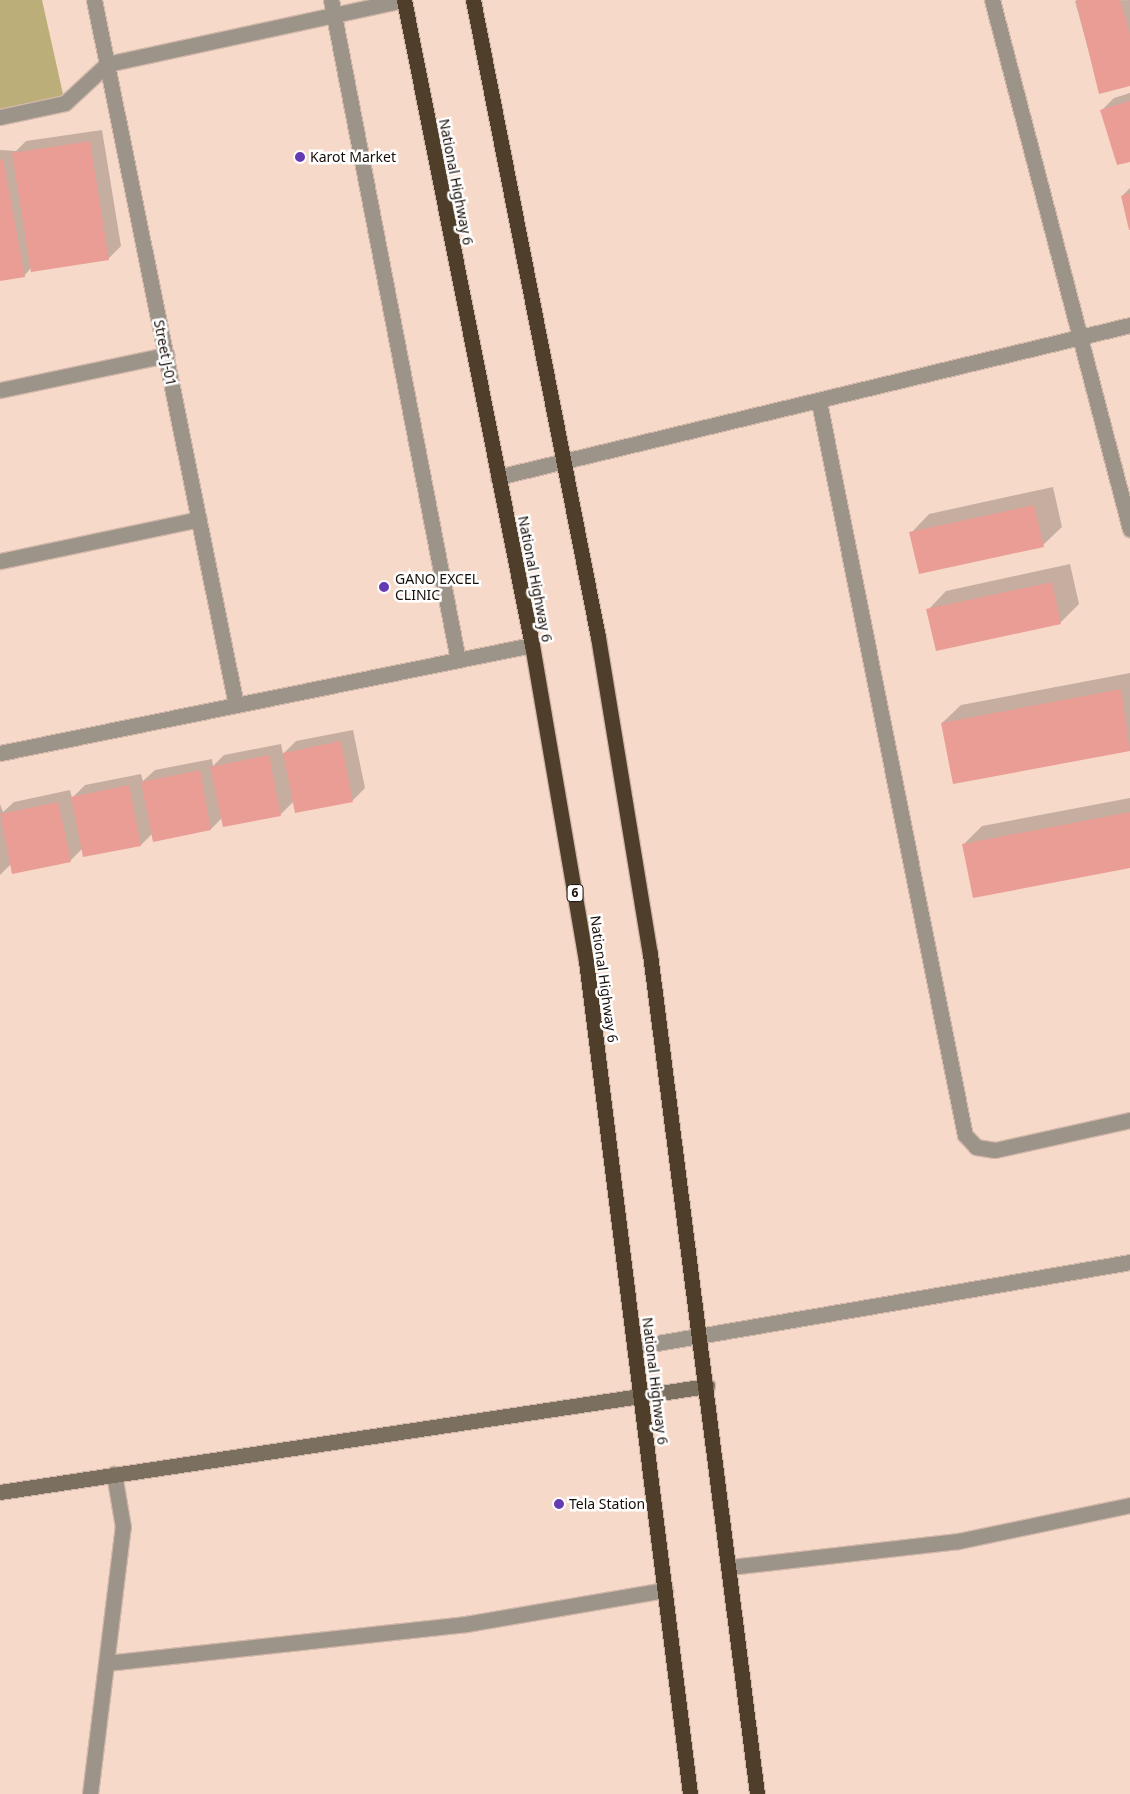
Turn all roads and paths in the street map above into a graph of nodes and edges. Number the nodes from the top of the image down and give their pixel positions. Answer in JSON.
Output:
{"nodes":[{"id":1,"x":94,"y":0,"type":"edge"},
{"id":2,"x":403,"y":0,"type":"edge"},
{"id":3,"x":473,"y":0,"type":"edge"},
{"id":4,"x":992,"y":0,"type":"edge"},
{"id":5,"x":333,"y":7,"type":"edge"},
{"id":6,"x":107,"y":64,"type":"junction"},
{"id":7,"x":0,"y":117,"type":"edge"},
{"id":8,"x":1130,"y":325,"type":"edge"},
{"id":9,"x":1080,"y":338,"type":"junction"},
{"id":10,"x":166,"y":355,"type":"junction"},
{"id":11,"x":0,"y":390,"type":"edge"},
{"id":12,"x":819,"y":402,"type":"junction"},
{"id":13,"x":564,"y":462,"type":"junction"},
{"id":14,"x":498,"y":477,"type":"junction"},
{"id":15,"x":199,"y":519,"type":"junction"},
{"id":16,"x":1130,"y":529,"type":"edge"},
{"id":17,"x":0,"y":561,"type":"edge"},
{"id":18,"x":532,"y":645,"type":"junction"},
{"id":19,"x":458,"y":660,"type":"junction"},
{"id":20,"x":236,"y":705,"type":"junction"},
{"id":21,"x":0,"y":753,"type":"edge"},
{"id":22,"x":1130,"y":1120,"type":"edge"},
{"id":23,"x":1130,"y":1262,"type":"edge"},
{"id":24,"x":702,"y":1336,"type":"junction"},
{"id":25,"x":634,"y":1346,"type":"junction"},
{"id":26,"x":707,"y":1386,"type":"junction"},
{"id":27,"x":641,"y":1396,"type":"junction"},
{"id":28,"x":114,"y":1474,"type":"junction"},
{"id":29,"x":0,"y":1492,"type":"edge"},
{"id":30,"x":1130,"y":1505,"type":"edge"},
{"id":31,"x":730,"y":1567,"type":"junction"},
{"id":32,"x":665,"y":1590,"type":"junction"},
{"id":33,"x":107,"y":1663,"type":"junction"},
{"id":34,"x":90,"y":1794,"type":"edge"},
{"id":35,"x":690,"y":1794,"type":"edge"},
{"id":36,"x":757,"y":1794,"type":"edge"}],
"edges":[{"from":1,"to":6,"type":"street","name":"Street J-01"},
{"from":2,"to":5,"type":"street"},
{"from":2,"to":14,"type":"highway","name":"National Highway 6","number":"6"},
{"from":3,"to":13,"type":"highway"},
{"from":4,"to":9,"type":"street"},
{"from":5,"to":6,"type":"street"},
{"from":5,"to":19,"type":"street"},
{"from":6,"to":7,"type":"street"},
{"from":6,"to":10,"type":"street","name":"Street J-01"},
{"from":8,"to":9,"type":"street"},
{"from":9,"to":12,"type":"street"},
{"from":9,"to":16,"type":"street"},
{"from":10,"to":11,"type":"street"},
{"from":10,"to":15,"type":"street","name":"Street J-01"},
{"from":12,"to":13,"type":"street"},
{"from":12,"to":22,"type":"street"},
{"from":13,"to":14,"type":"street"},
{"from":13,"to":24,"type":"highway"},
{"from":14,"to":18,"type":"highway","name":"National Highway 6","number":"6"},
{"from":15,"to":17,"type":"street"},
{"from":15,"to":20,"type":"street","name":"Street J-01"},
{"from":18,"to":19,"type":"street"},
{"from":18,"to":25,"type":"highway","name":"National Highway 6","number":"6"},
{"from":19,"to":20,"type":"street"},
{"from":20,"to":21,"type":"street"},
{"from":23,"to":24,"type":"street"},
{"from":24,"to":25,"type":"street"},
{"from":24,"to":26,"type":"highway"},
{"from":25,"to":27,"type":"highway","name":"National Highway 6","number":"6"},
{"from":26,"to":27,"type":"main road"},
{"from":26,"to":31,"type":"highway"},
{"from":27,"to":28,"type":"main road"},
{"from":27,"to":32,"type":"highway","name":"National Highway 6","number":"6"},
{"from":28,"to":29,"type":"main road"},
{"from":28,"to":33,"type":"street"},
{"from":30,"to":31,"type":"street"},
{"from":31,"to":36,"type":"highway"},
{"from":32,"to":33,"type":"street"},
{"from":32,"to":35,"type":"highway","name":"National Highway 6","number":"6"},
{"from":33,"to":34,"type":"street"}]}
